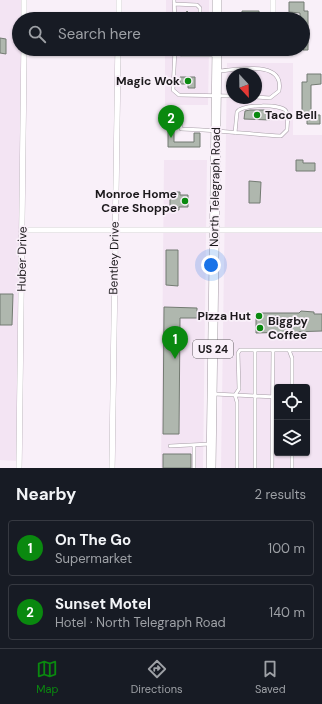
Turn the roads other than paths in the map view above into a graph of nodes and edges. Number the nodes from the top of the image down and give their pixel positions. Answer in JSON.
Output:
{"nodes":[{"id":1,"x":24,"y":0,"type":"edge"},
{"id":2,"x":119,"y":0,"type":"edge"},
{"id":3,"x":174,"y":0,"type":"edge"},
{"id":4,"x":218,"y":0,"type":"edge"},
{"id":5,"x":273,"y":0,"type":"edge"},
{"id":6,"x":174,"y":4,"type":"junction"},
{"id":7,"x":24,"y":12,"type":"edge"},
{"id":8,"x":118,"y":12,"type":"edge"},
{"id":9,"x":175,"y":12,"type":"edge"},
{"id":10,"x":200,"y":12,"type":"edge"},
{"id":11,"x":217,"y":12,"type":"edge"},
{"id":12,"x":273,"y":12,"type":"edge"},
{"id":13,"x":24,"y":56,"type":"edge"},
{"id":14,"x":118,"y":56,"type":"edge"},
{"id":15,"x":175,"y":56,"type":"edge"},
{"id":16,"x":217,"y":56,"type":"edge"},
{"id":17,"x":262,"y":69,"type":"edge"},
{"id":18,"x":216,"y":71,"type":"junction"},
{"id":19,"x":226,"y":71,"type":"edge"},
{"id":20,"x":216,"y":95,"type":"junction"},
{"id":21,"x":226,"y":96,"type":"edge"},
{"id":22,"x":262,"y":97,"type":"edge"},
{"id":23,"x":181,"y":117,"type":"dead end"},
{"id":24,"x":216,"y":130,"type":"junction"},
{"id":25,"x":235,"y":133,"type":"junction"},
{"id":26,"x":22,"y":230,"type":"junction"},
{"id":27,"x":115,"y":230,"type":"junction"},
{"id":28,"x":214,"y":230,"type":"junction"},
{"id":29,"x":322,"y":230,"type":"edge"},
{"id":30,"x":255,"y":350,"type":"junction"},
{"id":31,"x":273,"y":350,"type":"junction"},
{"id":32,"x":289,"y":350,"type":"junction"},
{"id":33,"x":322,"y":350,"type":"edge"},
{"id":34,"x":292,"y":384,"type":"edge"},
{"id":35,"x":212,"y":394,"type":"junction"},
{"id":36,"x":235,"y":395,"type":"junction"},
{"id":37,"x":254,"y":396,"type":"junction"},
{"id":38,"x":272,"y":397,"type":"junction"},
{"id":39,"x":212,"y":444,"type":"junction"},
{"id":40,"x":194,"y":445,"type":"junction"},
{"id":41,"x":170,"y":446,"type":"dead end"},
{"id":42,"x":292,"y":456,"type":"edge"},
{"id":43,"x":19,"y":468,"type":"edge"},
{"id":44,"x":112,"y":468,"type":"edge"},
{"id":45,"x":194,"y":468,"type":"edge"},
{"id":46,"x":211,"y":468,"type":"edge"},
{"id":47,"x":237,"y":468,"type":"edge"},
{"id":48,"x":255,"y":468,"type":"edge"},
{"id":49,"x":272,"y":468,"type":"edge"},
{"id":50,"x":292,"y":468,"type":"edge"}],
"edges":[{"from":1,"to":7,"type":"street"},
{"from":2,"to":8,"type":"street"},
{"from":3,"to":6,"type":"lane"},
{"from":4,"to":11,"type":"main road"},
{"from":5,"to":12,"type":"street"},
{"from":6,"to":9,"type":"lane"},
{"from":6,"to":10,"type":"lane"},
{"from":13,"to":26,"type":"street","name":"Huber Drive"},
{"from":14,"to":27,"type":"street","name":"Bentley Drive"},
{"from":15,"to":20,"type":"lane"},
{"from":16,"to":18,"type":"main road","name":"North Telegraph Road","number":"US 24"},
{"from":17,"to":22,"type":"lane"},
{"from":18,"to":19,"type":"lane"},
{"from":18,"to":20,"type":"main road","name":"North Telegraph Road","number":"US 24"},
{"from":20,"to":21,"type":"lane"},
{"from":20,"to":24,"type":"main road","name":"North Telegraph Road","number":"US 24"},
{"from":23,"to":24,"type":"lane"},
{"from":24,"to":25,"type":"lane"},
{"from":24,"to":28,"type":"main road","name":"North Telegraph Road","number":"US 24"},
{"from":25,"to":25,"type":"lane"},
{"from":26,"to":27,"type":"street"},
{"from":26,"to":43,"type":"street","name":"Huber Drive"},
{"from":27,"to":28,"type":"street"},
{"from":27,"to":44,"type":"street","name":"Bentley Drive"},
{"from":28,"to":29,"type":"street"},
{"from":28,"to":35,"type":"main road","name":"North Telegraph Road","number":"US 24"},
{"from":30,"to":31,"type":"lane"},
{"from":30,"to":36,"type":"lane"},
{"from":30,"to":37,"type":"lane"},
{"from":31,"to":32,"type":"lane"},
{"from":31,"to":38,"type":"lane"},
{"from":32,"to":33,"type":"lane"},
{"from":32,"to":34,"type":"lane"},
{"from":35,"to":36,"type":"lane"},
{"from":35,"to":39,"type":"main road","name":"North Telegraph Road","number":"US 24"},
{"from":36,"to":37,"type":"lane"},
{"from":36,"to":47,"type":"lane"},
{"from":37,"to":38,"type":"lane"},
{"from":37,"to":48,"type":"lane"},
{"from":38,"to":49,"type":"lane"},
{"from":39,"to":40,"type":"lane"},
{"from":39,"to":46,"type":"main road","name":"North Telegraph Road","number":"US 24"},
{"from":40,"to":41,"type":"lane"},
{"from":40,"to":45,"type":"lane"},
{"from":42,"to":50,"type":"lane"}]}
